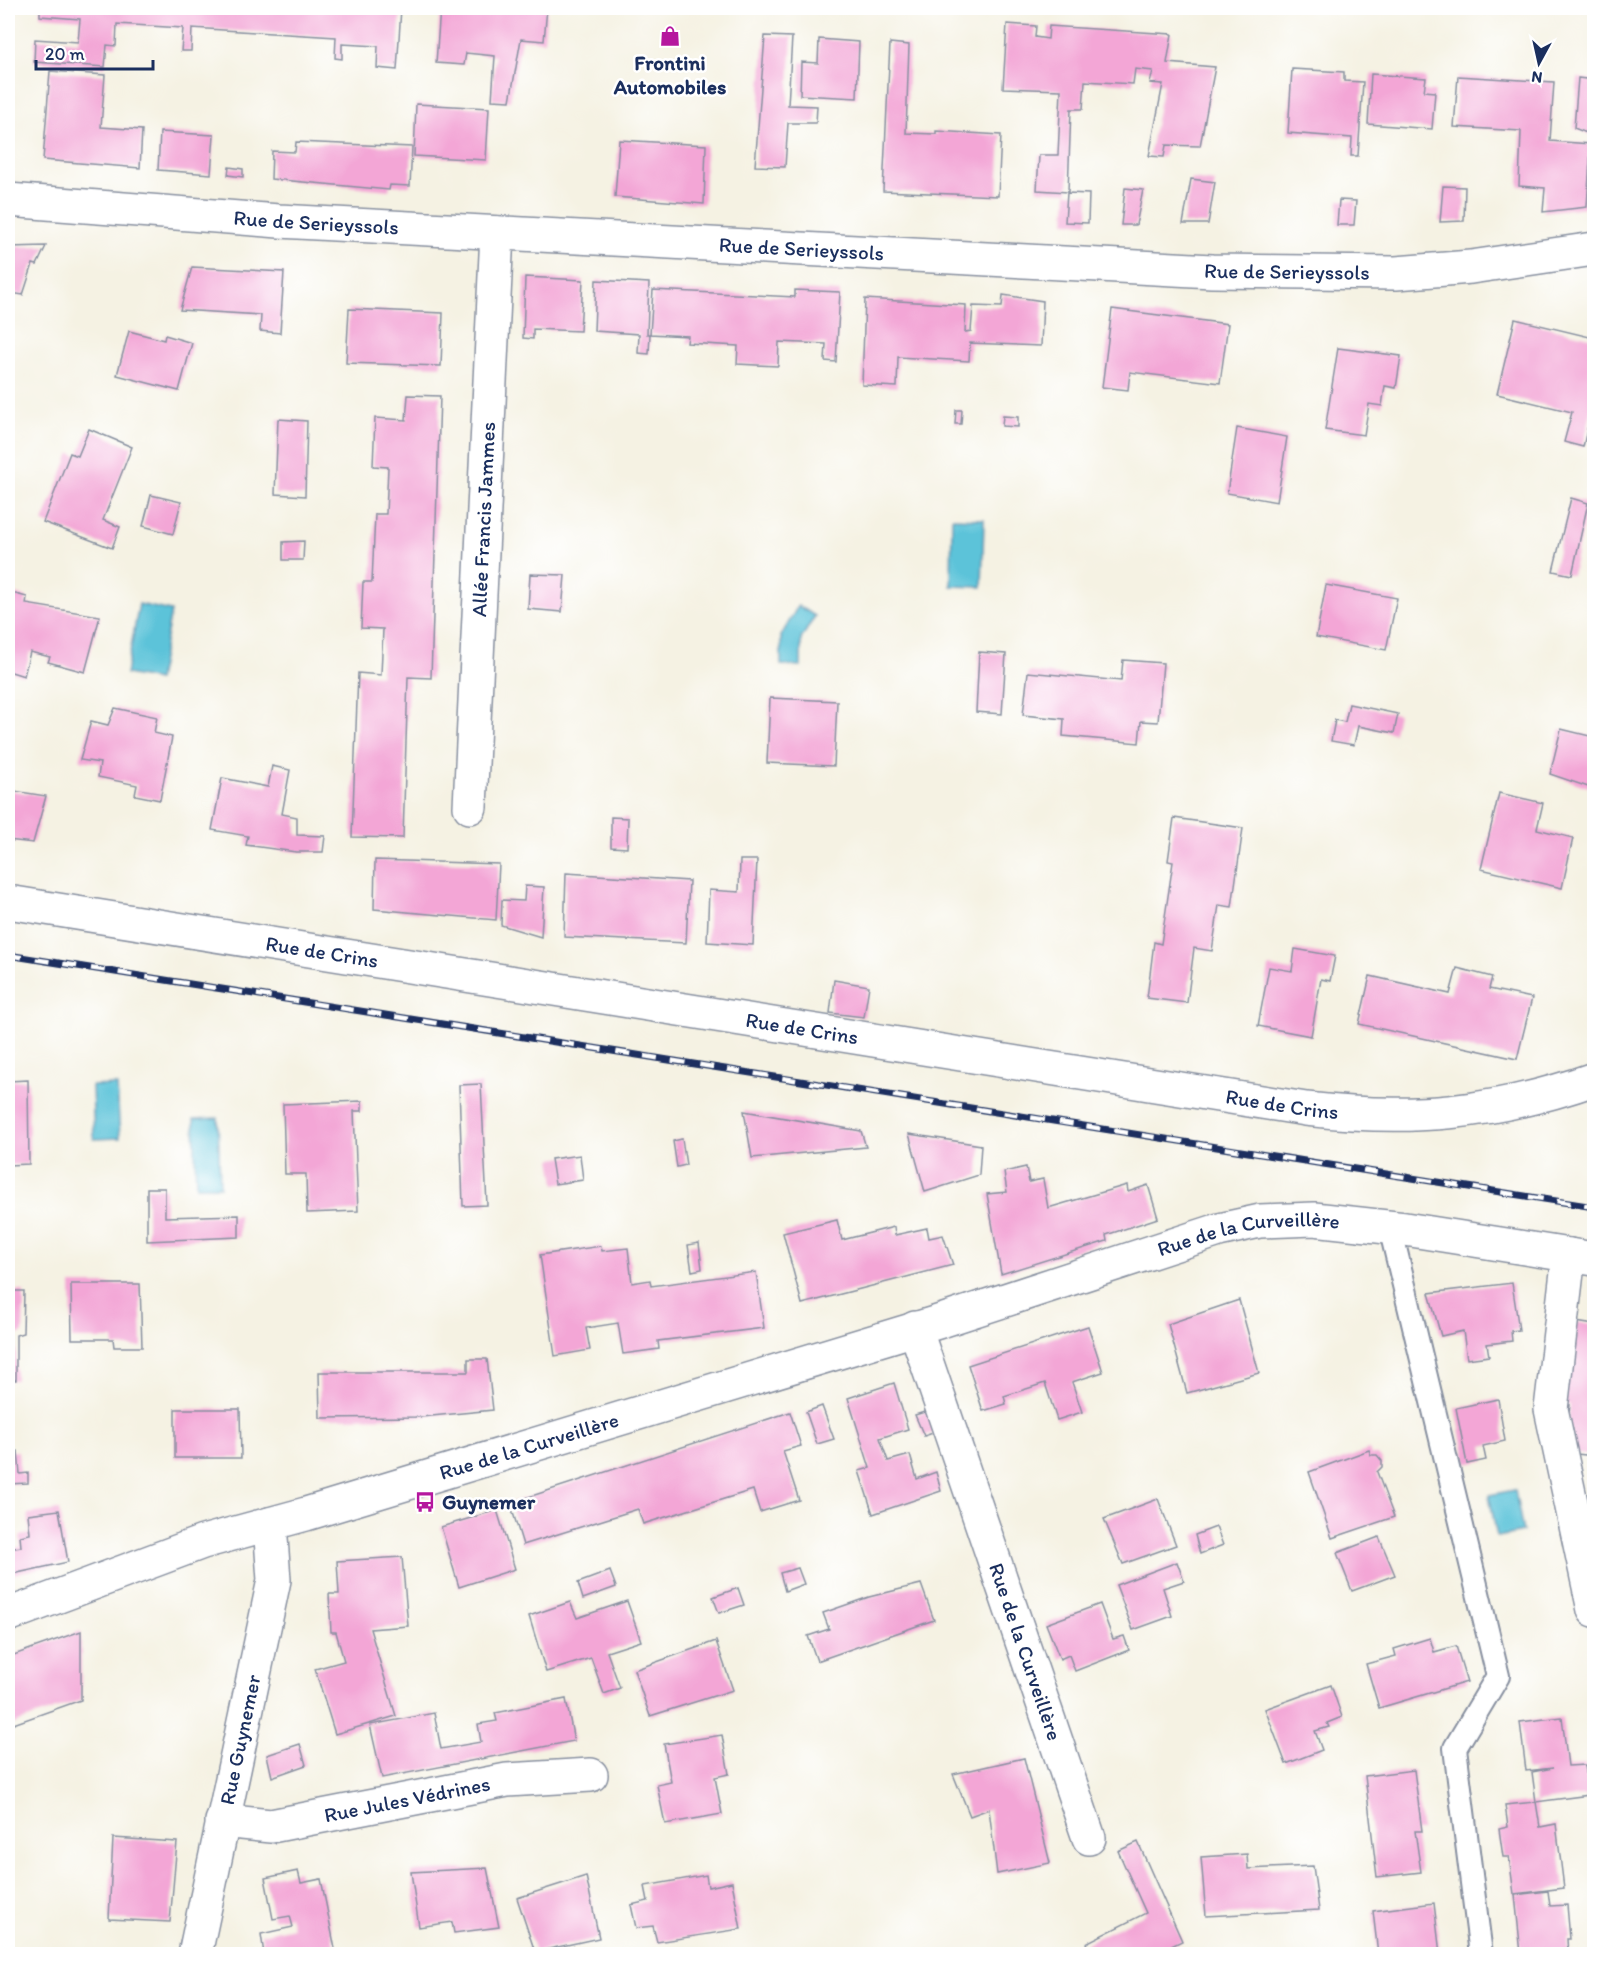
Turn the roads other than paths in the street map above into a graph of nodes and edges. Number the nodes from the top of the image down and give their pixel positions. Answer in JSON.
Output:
{"nodes":[{"id":1,"x":8,"y":200,"type":"edge"},
{"id":2,"x":497,"y":233,"type":"junction"},
{"id":3,"x":1594,"y":249,"type":"edge"},
{"id":4,"x":470,"y":807,"type":"dead end"},
{"id":5,"x":8,"y":902,"type":"edge"},
{"id":6,"x":1594,"y":1079,"type":"edge"},
{"id":7,"x":1390,"y":1227,"type":"junction"},
{"id":8,"x":1582,"y":1257,"type":"edge"},
{"id":9,"x":915,"y":1328,"type":"junction"},
{"id":10,"x":270,"y":1524,"type":"junction"},
{"id":11,"x":1594,"y":1610,"type":"edge"},
{"id":12,"x":8,"y":1615,"type":"edge"},
{"id":13,"x":591,"y":1775,"type":"dead end"},
{"id":14,"x":222,"y":1821,"type":"junction"},
{"id":15,"x":1089,"y":1838,"type":"dead end"},
{"id":16,"x":195,"y":1954,"type":"edge"},
{"id":17,"x":1481,"y":1954,"type":"edge"}],
"edges":[{"from":1,"to":2,"type":"street","name":"Rue de Serieyssols"},
{"from":2,"to":3,"type":"street","name":"Rue de Serieyssols"},
{"from":2,"to":4,"type":"street","name":"Allée Francis Jammes"},
{"from":5,"to":6,"type":"street","name":"Rue de Crins"},
{"from":7,"to":8,"type":"street","name":"Rue de la Curveillère"},
{"from":7,"to":9,"type":"street","name":"Rue de la Curveillère"},
{"from":7,"to":17,"type":"lane"},
{"from":8,"to":11,"type":"street"},
{"from":9,"to":10,"type":"street","name":"Rue de la Curveillère"},
{"from":9,"to":15,"type":"street","name":"Rue de la Curveillère"},
{"from":10,"to":12,"type":"street","name":"Rue de la Curveillère"},
{"from":10,"to":14,"type":"street","name":"Rue Guynemer"},
{"from":13,"to":14,"type":"street","name":"Rue Jules Védrines"},
{"from":14,"to":16,"type":"street","name":"Rue Guynemer"}]}
